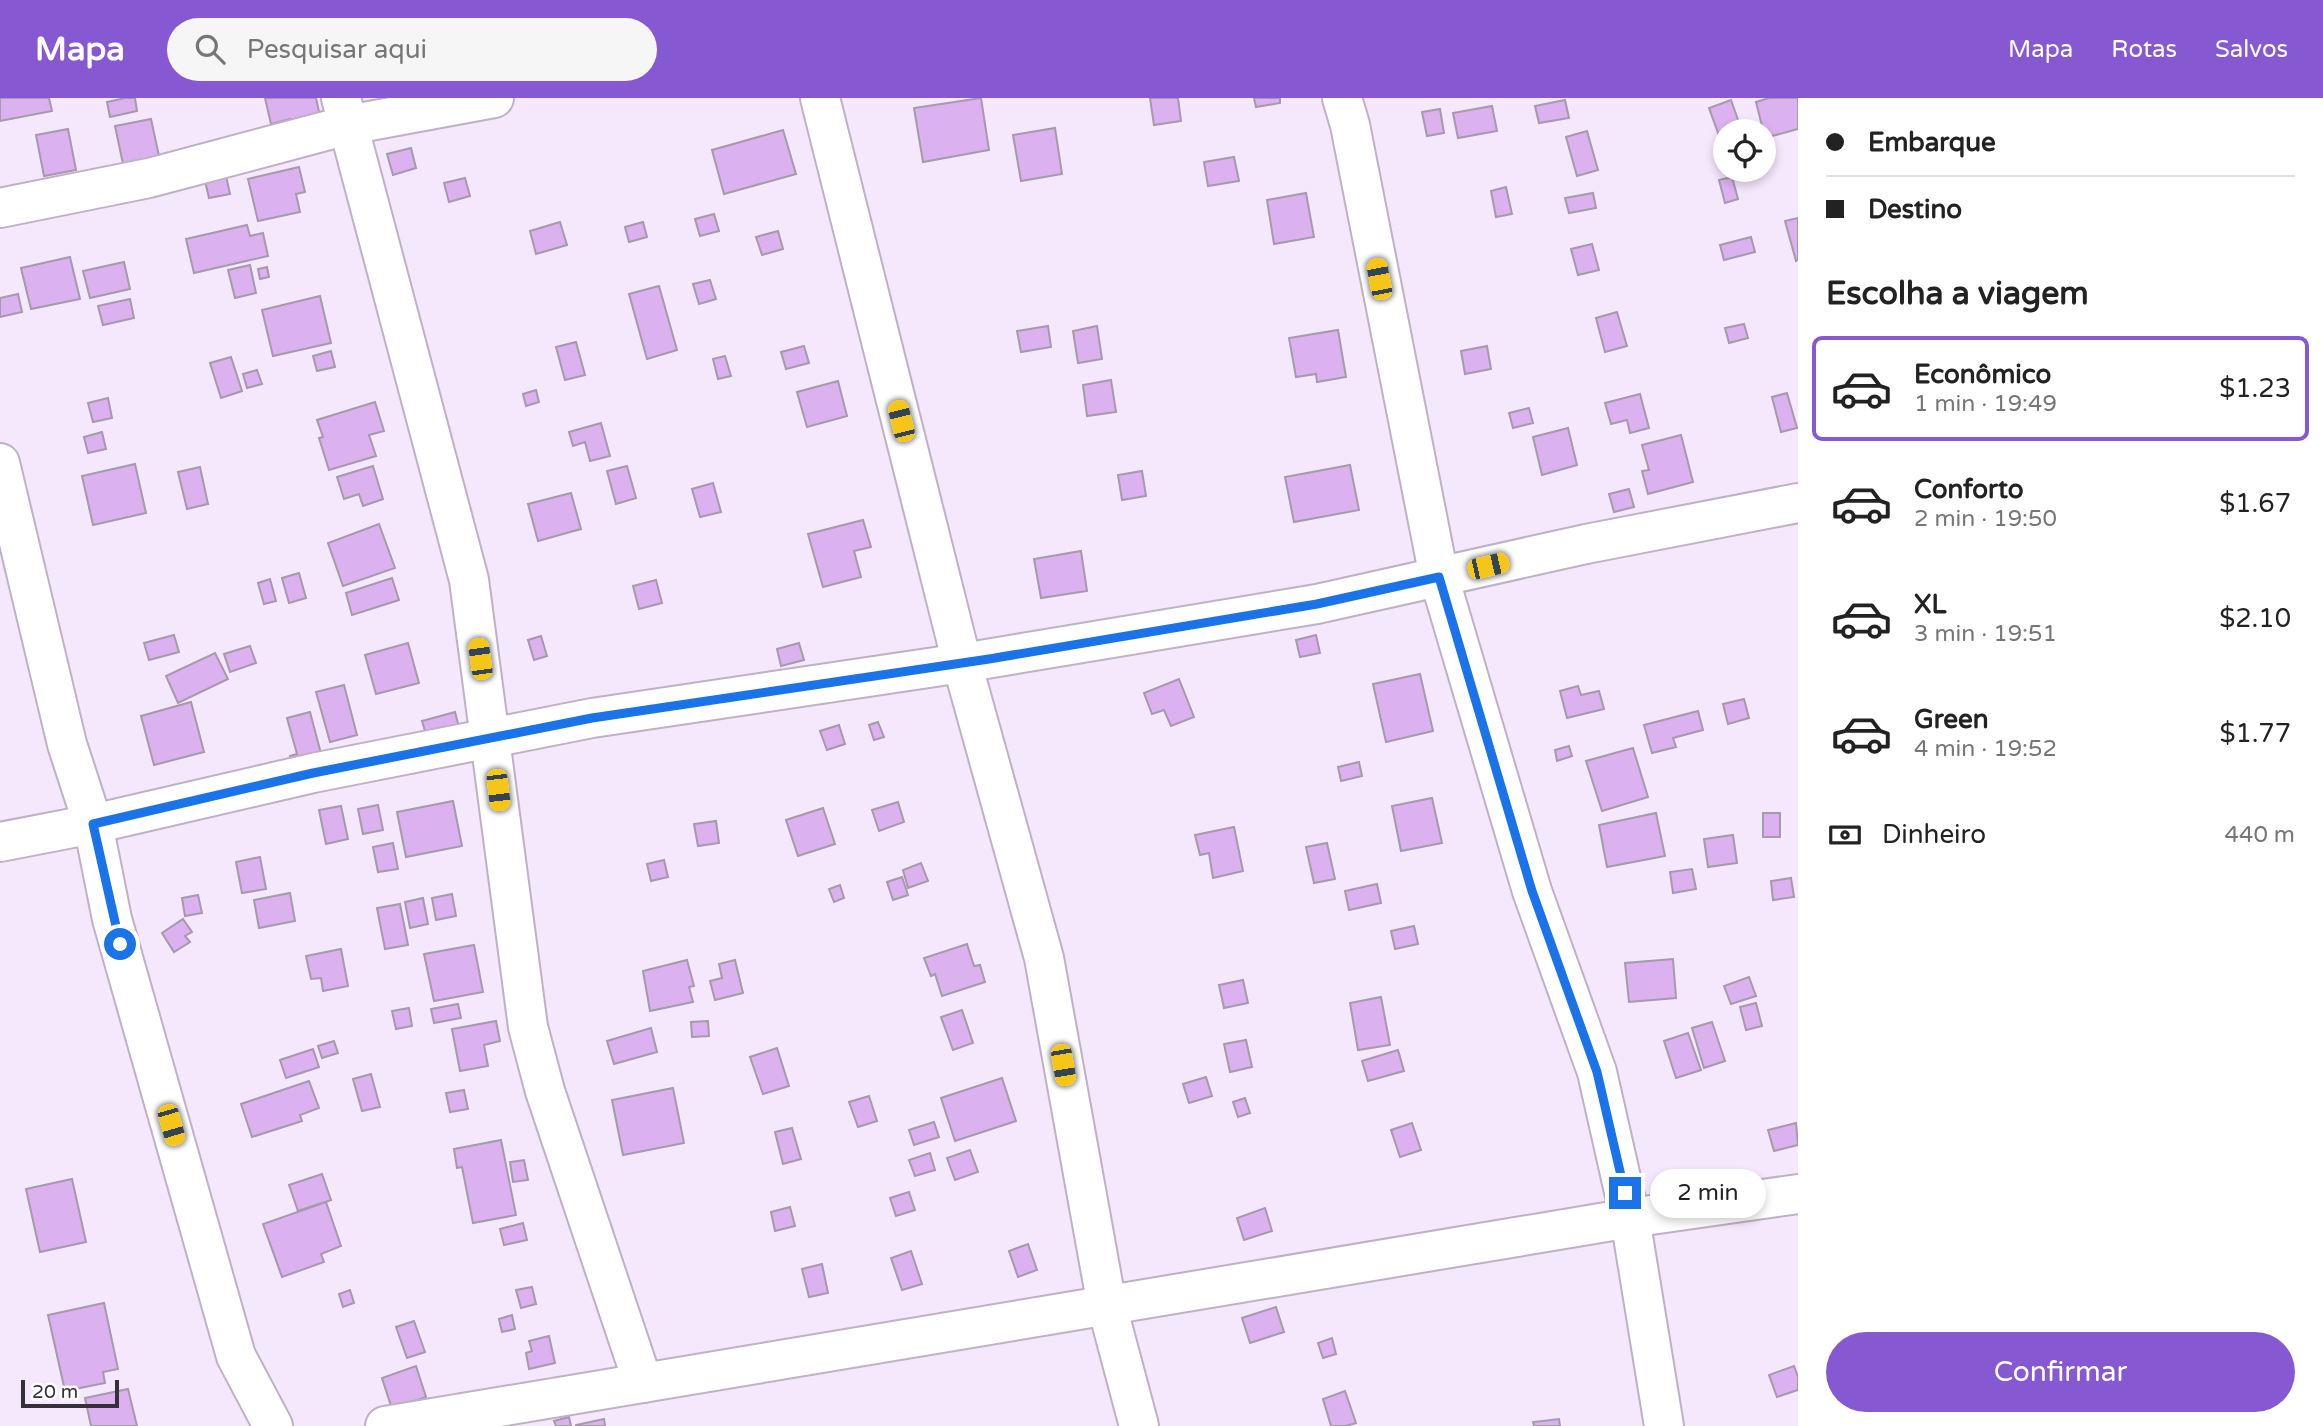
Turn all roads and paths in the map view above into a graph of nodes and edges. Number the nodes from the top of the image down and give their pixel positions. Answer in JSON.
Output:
{"nodes":[{"id":1,"x":494,"y":98,"type":"edge"},
{"id":2,"x":820,"y":98,"type":"edge"},
{"id":3,"x":1342,"y":98,"type":"edge"},
{"id":4,"x":344,"y":112,"type":"edge"},
{"id":5,"x":0,"y":208,"type":"edge"},
{"id":6,"x":0,"y":463,"type":"edge"},
{"id":7,"x":1798,"y":503,"type":"edge"},
{"id":8,"x":1439,"y":577,"type":"junction"},
{"id":9,"x":961,"y":663,"type":"junction"},
{"id":10,"x":491,"y":738,"type":"junction"},
{"id":11,"x":93,"y":824,"type":"junction"},
{"id":12,"x":0,"y":842,"type":"edge"},
{"id":13,"x":1798,"y":1194,"type":"edge"},
{"id":14,"x":1630,"y":1218,"type":"junction"},
{"id":15,"x":1107,"y":1306,"type":"junction"},
{"id":16,"x":643,"y":1383,"type":"junction"},
{"id":17,"x":273,"y":1426,"type":"edge"},
{"id":18,"x":385,"y":1426,"type":"edge"},
{"id":19,"x":1139,"y":1426,"type":"edge"},
{"id":20,"x":1664,"y":1426,"type":"edge"}],
"edges":[{"from":1,"to":4,"type":"street"},
{"from":2,"to":9,"type":"street"},
{"from":3,"to":8,"type":"street"},
{"from":4,"to":5,"type":"street"},
{"from":4,"to":10,"type":"street"},
{"from":6,"to":11,"type":"street"},
{"from":7,"to":8,"type":"street"},
{"from":8,"to":9,"type":"street"},
{"from":8,"to":14,"type":"street"},
{"from":9,"to":10,"type":"street"},
{"from":9,"to":15,"type":"street"},
{"from":10,"to":11,"type":"street"},
{"from":10,"to":16,"type":"street"},
{"from":11,"to":12,"type":"street"},
{"from":11,"to":17,"type":"street"},
{"from":13,"to":14,"type":"street"},
{"from":14,"to":15,"type":"street"},
{"from":14,"to":20,"type":"street"},
{"from":15,"to":16,"type":"street"},
{"from":15,"to":19,"type":"street"},
{"from":16,"to":18,"type":"street"}]}
